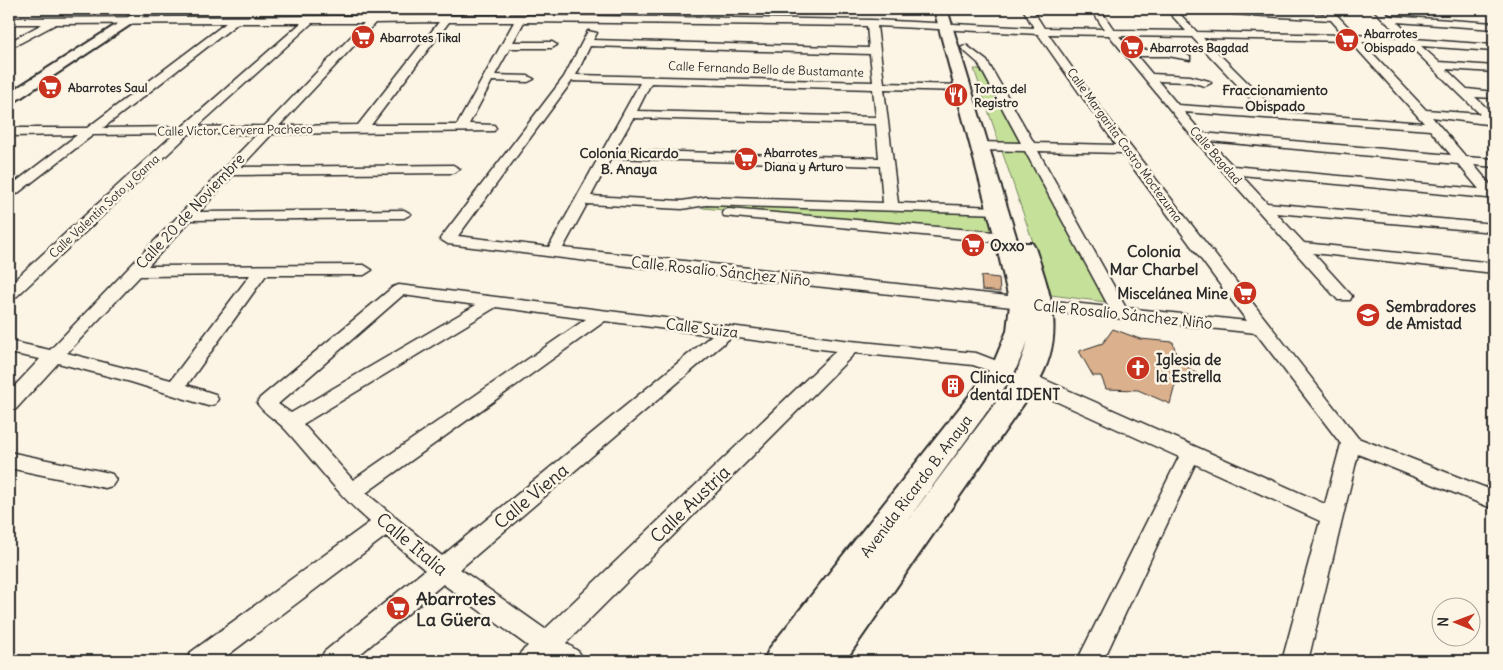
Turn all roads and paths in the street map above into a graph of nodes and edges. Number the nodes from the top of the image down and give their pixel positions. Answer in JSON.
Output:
{"nodes":[{"id":1,"x":41,"y":9,"type":"edge"},
{"id":2,"x":256,"y":9,"type":"edge"},
{"id":3,"x":362,"y":9,"type":"edge"},
{"id":4,"x":469,"y":9,"type":"edge"},
{"id":5,"x":940,"y":9,"type":"edge"},
{"id":6,"x":952,"y":9,"type":"edge"},
{"id":7,"x":1028,"y":9,"type":"edge"},
{"id":8,"x":1095,"y":9,"type":"edge"},
{"id":9,"x":1170,"y":9,"type":"edge"},
{"id":10,"x":1377,"y":9,"type":"edge"},
{"id":11,"x":1234,"y":10,"type":"edge"},
{"id":12,"x":577,"y":13,"type":"edge"},
{"id":13,"x":1330,"y":13,"type":"edge"},
{"id":14,"x":140,"y":16,"type":"edge"},
{"id":15,"x":447,"y":18,"type":"junction"},
{"id":16,"x":462,"y":18,"type":"junction"},
{"id":17,"x":521,"y":18,"type":"junction"},
{"id":18,"x":600,"y":18,"type":"junction"},
{"id":19,"x":235,"y":19,"type":"junction"},
{"id":20,"x":311,"y":19,"type":"junction"},
{"id":21,"x":352,"y":19,"type":"junction"},
{"id":22,"x":373,"y":19,"type":"junction"},
{"id":23,"x":1388,"y":19,"type":"junction"},
{"id":24,"x":54,"y":20,"type":"junction"},
{"id":25,"x":14,"y":21,"type":"edge"},
{"id":26,"x":872,"y":24,"type":"junction"},
{"id":27,"x":1494,"y":26,"type":"edge"},
{"id":28,"x":952,"y":27,"type":"junction"},
{"id":29,"x":1041,"y":31,"type":"junction"},
{"id":30,"x":1111,"y":32,"type":"junction"},
{"id":31,"x":1193,"y":34,"type":"junction"},
{"id":32,"x":1262,"y":36,"type":"junction"},
{"id":33,"x":1354,"y":38,"type":"junction"},
{"id":34,"x":1412,"y":42,"type":"junction"},
{"id":35,"x":587,"y":43,"type":"junction"},
{"id":36,"x":506,"y":45,"type":"junction"},
{"id":37,"x":552,"y":45,"type":"dead end"},
{"id":38,"x":9,"y":46,"type":"edge"},
{"id":39,"x":966,"y":48,"type":"junction"},
{"id":40,"x":1494,"y":48,"type":"edge"},
{"id":41,"x":875,"y":51,"type":"junction"},
{"id":42,"x":1128,"y":53,"type":"junction"},
{"id":43,"x":1186,"y":58,"type":"dead end"},
{"id":44,"x":1436,"y":65,"type":"junction"},
{"id":45,"x":1494,"y":69,"type":"edge"},
{"id":46,"x":1150,"y":77,"type":"junction"},
{"id":47,"x":488,"y":78,"type":"junction"},
{"id":48,"x":569,"y":78,"type":"junction"},
{"id":49,"x":528,"y":79,"type":"dead end"},
{"id":50,"x":648,"y":79,"type":"junction"},
{"id":51,"x":1205,"y":83,"type":"dead end"},
{"id":52,"x":879,"y":86,"type":"junction"},
{"id":53,"x":962,"y":88,"type":"junction"},
{"id":54,"x":1464,"y":92,"type":"junction"},
{"id":55,"x":1494,"y":95,"type":"edge"},
{"id":56,"x":9,"y":99,"type":"edge"},
{"id":57,"x":9,"y":108,"type":"edge"},
{"id":58,"x":1176,"y":108,"type":"junction"},
{"id":59,"x":1422,"y":113,"type":"junction"},
{"id":60,"x":630,"y":114,"type":"junction"},
{"id":61,"x":1273,"y":115,"type":"junction"},
{"id":62,"x":1494,"y":120,"type":"edge"},
{"id":63,"x":882,"y":121,"type":"junction"},
{"id":64,"x":1433,"y":127,"type":"junction"},
{"id":65,"x":461,"y":128,"type":"junction"},
{"id":66,"x":490,"y":128,"type":"dead end"},
{"id":67,"x":362,"y":129,"type":"junction"},
{"id":68,"x":266,"y":130,"type":"junction"},
{"id":69,"x":185,"y":131,"type":"junction"},
{"id":70,"x":9,"y":132,"type":"edge"},
{"id":71,"x":89,"y":132,"type":"junction"},
{"id":72,"x":1198,"y":136,"type":"junction"},
{"id":73,"x":986,"y":146,"type":"junction"},
{"id":74,"x":1028,"y":147,"type":"junction"},
{"id":75,"x":1126,"y":148,"type":"junction"},
{"id":76,"x":606,"y":154,"type":"junction"},
{"id":77,"x":1461,"y":160,"type":"junction"},
{"id":78,"x":886,"y":162,"type":"junction"},
{"id":79,"x":1494,"y":163,"type":"edge"},
{"id":80,"x":453,"y":169,"type":"dead end"},
{"id":81,"x":1229,"y":170,"type":"junction"},
{"id":82,"x":227,"y":171,"type":"junction"},
{"id":83,"x":9,"y":193,"type":"edge"},
{"id":84,"x":1493,"y":195,"type":"edge"},
{"id":85,"x":583,"y":200,"type":"junction"},
{"id":86,"x":682,"y":205,"type":"junction"},
{"id":87,"x":1262,"y":207,"type":"junction"},
{"id":88,"x":891,"y":208,"type":"junction"},
{"id":89,"x":997,"y":211,"type":"junction"},
{"id":90,"x":404,"y":214,"type":"dead end"},
{"id":91,"x":185,"y":216,"type":"junction"},
{"id":92,"x":1494,"y":228,"type":"edge"},
{"id":93,"x":1006,"y":238,"type":"junction"},
{"id":94,"x":1299,"y":247,"type":"junction"},
{"id":95,"x":554,"y":251,"type":"junction"},
{"id":96,"x":1494,"y":268,"type":"edge"},
{"id":97,"x":364,"y":270,"type":"dead end"},
{"id":98,"x":133,"y":271,"type":"junction"},
{"id":99,"x":261,"y":271,"type":"junction"},
{"id":100,"x":9,"y":294,"type":"edge"},
{"id":101,"x":1344,"y":296,"type":"dead end"},
{"id":102,"x":493,"y":302,"type":"junction"},
{"id":103,"x":1031,"y":304,"type":"junction"},
{"id":104,"x":1121,"y":314,"type":"junction"},
{"id":105,"x":600,"y":316,"type":"junction"},
{"id":106,"x":1260,"y":328,"type":"junction"},
{"id":107,"x":728,"y":331,"type":"junction"},
{"id":108,"x":9,"y":347,"type":"edge"},
{"id":109,"x":850,"y":347,"type":"junction"},
{"id":110,"x":55,"y":356,"type":"junction"},
{"id":111,"x":1015,"y":375,"type":"junction"},
{"id":112,"x":175,"y":388,"type":"junction"},
{"id":113,"x":208,"y":399,"type":"dead end"},
{"id":114,"x":9,"y":404,"type":"edge"},
{"id":115,"x":271,"y":409,"type":"joint"},
{"id":116,"x":290,"y":422,"type":"junction"},
{"id":117,"x":1351,"y":444,"type":"junction"},
{"id":118,"x":1190,"y":454,"type":"junction"},
{"id":119,"x":9,"y":460,"type":"edge"},
{"id":120,"x":105,"y":480,"type":"dead end"},
{"id":121,"x":351,"y":493,"type":"junction"},
{"id":122,"x":1494,"y":500,"type":"edge"},
{"id":123,"x":1333,"y":517,"type":"junction"},
{"id":124,"x":386,"y":523,"type":"junction"},
{"id":125,"x":442,"y":570,"type":"junction"},
{"id":126,"x":548,"y":644,"type":"junction"},
{"id":127,"x":807,"y":655,"type":"edge"},
{"id":128,"x":200,"y":661,"type":"edge"},
{"id":129,"x":333,"y":661,"type":"edge"},
{"id":130,"x":530,"y":661,"type":"edge"},
{"id":131,"x":570,"y":661,"type":"edge"},
{"id":132,"x":1090,"y":661,"type":"edge"},
{"id":133,"x":1295,"y":661,"type":"edge"}],
"edges":[{"from":1,"to":25,"type":"street"},
{"from":2,"to":19,"type":"street"},
{"from":3,"to":21,"type":"street"},
{"from":4,"to":16,"type":"street"},
{"from":5,"to":28,"type":"main road","name":"Avenida Ricardo B. Anaya"},
{"from":6,"to":28,"type":"main road","name":"Avenida Ricardo B. Anaya"},
{"from":7,"to":29,"type":"street","name":"Calle Margarita Castro Moctezuma"},
{"from":8,"to":30,"type":"street","name":"Calle Bagdad"},
{"from":9,"to":31,"type":"street"},
{"from":10,"to":23,"type":"street"},
{"from":11,"to":13,"type":"street"},
{"from":11,"to":32,"type":"street"},
{"from":12,"to":17,"type":"street"},
{"from":12,"to":18,"type":"street"},
{"from":13,"to":33,"type":"street"},
{"from":14,"to":19,"type":"street"},
{"from":14,"to":24,"type":"street"},
{"from":14,"to":56,"type":"street"},
{"from":14,"to":57,"type":"street"},
{"from":15,"to":16,"type":"street"},
{"from":15,"to":22,"type":"street"},
{"from":15,"to":67,"type":"street"},
{"from":16,"to":17,"type":"street"},
{"from":17,"to":36,"type":"street"},
{"from":18,"to":26,"type":"street"},
{"from":18,"to":35,"type":"street","name":"Calle Rosalío Sánchez Niño"},
{"from":19,"to":20,"type":"street"},
{"from":19,"to":71,"type":"street"},
{"from":20,"to":21,"type":"street"},
{"from":20,"to":69,"type":"street","name":"Calle Valentín Soto y Gama"},
{"from":21,"to":22,"type":"street"},
{"from":22,"to":68,"type":"street","name":"Calle 20 de Noviembre"},
{"from":23,"to":27,"type":"street"},
{"from":23,"to":34,"type":"street"},
{"from":24,"to":25,"type":"street"},
{"from":24,"to":38,"type":"street"},
{"from":26,"to":28,"type":"street"},
{"from":26,"to":41,"type":"street"},
{"from":28,"to":29,"type":"street"},
{"from":28,"to":39,"type":"main road","name":"Avenida Ricardo B. Anaya"},
{"from":28,"to":53,"type":"main road","name":"Avenida Ricardo B. Anaya"},
{"from":29,"to":30,"type":"street"},
{"from":29,"to":75,"type":"street","name":"Calle Margarita Castro Moctezuma"},
{"from":30,"to":31,"type":"street"},
{"from":30,"to":42,"type":"street","name":"Calle Bagdad"},
{"from":31,"to":32,"type":"street"},
{"from":31,"to":61,"type":"street"},
{"from":32,"to":33,"type":"street"},
{"from":33,"to":34,"type":"street"},
{"from":33,"to":59,"type":"street"},
{"from":34,"to":40,"type":"street"},
{"from":34,"to":44,"type":"street"},
{"from":35,"to":41,"type":"street"},
{"from":35,"to":48,"type":"street","name":"Calle Rosalío Sánchez Niño"},
{"from":36,"to":37,"type":"street"},
{"from":36,"to":47,"type":"street"},
{"from":39,"to":73,"type":"main road","name":"Avenida Ricardo B. Anaya"},
{"from":39,"to":74,"type":"street"},
{"from":41,"to":52,"type":"street"},
{"from":42,"to":43,"type":"street"},
{"from":42,"to":46,"type":"street","name":"Calle Bagdad"},
{"from":44,"to":45,"type":"street"},
{"from":44,"to":54,"type":"street"},
{"from":46,"to":51,"type":"street"},
{"from":46,"to":58,"type":"street","name":"Calle Bagdad"},
{"from":47,"to":49,"type":"street"},
{"from":47,"to":65,"type":"street"},
{"from":48,"to":50,"type":"street","name":"Calle Fernando Bello de Bustamante"},
{"from":48,"to":95,"type":"street","name":"Calle Rosalío Sánchez Niño"},
{"from":50,"to":52,"type":"street","name":"Calle Fernando Bello de Bustamante"},
{"from":50,"to":60,"type":"street"},
{"from":52,"to":53,"type":"street","name":"Calle Fernando Bello de Bustamante"},
{"from":52,"to":63,"type":"street"},
{"from":53,"to":73,"type":"main road","name":"Avenida Ricardo B. Anaya"},
{"from":54,"to":55,"type":"street"},
{"from":54,"to":62,"type":"street"},
{"from":58,"to":61,"type":"street"},
{"from":58,"to":72,"type":"street","name":"Calle Bagdad"},
{"from":59,"to":62,"type":"street"},
{"from":59,"to":64,"type":"street"},
{"from":60,"to":63,"type":"street"},
{"from":60,"to":76,"type":"street"},
{"from":61,"to":64,"type":"street"},
{"from":63,"to":78,"type":"street"},
{"from":64,"to":77,"type":"street"},
{"from":65,"to":66,"type":"street","name":"Calle Víctor Cervera Pacheco"},
{"from":65,"to":67,"type":"street","name":"Calle Víctor Cervera Pacheco"},
{"from":67,"to":68,"type":"street","name":"Calle Víctor Cervera Pacheco"},
{"from":68,"to":69,"type":"street","name":"Calle Víctor Cervera Pacheco"},
{"from":68,"to":82,"type":"street","name":"Calle 20 de Noviembre"},
{"from":69,"to":71,"type":"street","name":"Calle Víctor Cervera Pacheco"},
{"from":69,"to":100,"type":"street","name":"Calle Valentín Soto y Gama"},
{"from":70,"to":71,"type":"street","name":"Calle Víctor Cervera Pacheco"},
{"from":71,"to":83,"type":"street"},
{"from":72,"to":77,"type":"street"},
{"from":72,"to":81,"type":"street","name":"Calle Bagdad"},
{"from":73,"to":74,"type":"street"},
{"from":73,"to":89,"type":"main road","name":"Avenida Ricardo B. Anaya"},
{"from":73,"to":103,"type":"main road","name":"Avenida Ricardo B. Anaya"},
{"from":74,"to":75,"type":"street"},
{"from":74,"to":104,"type":"street"},
{"from":75,"to":106,"type":"street","name":"Calle Margarita Castro Moctezuma"},
{"from":76,"to":78,"type":"street"},
{"from":76,"to":85,"type":"street"},
{"from":77,"to":79,"type":"street"},
{"from":77,"to":84,"type":"street"},
{"from":78,"to":88,"type":"street"},
{"from":80,"to":82,"type":"street"},
{"from":81,"to":84,"type":"street"},
{"from":81,"to":87,"type":"street","name":"Calle Bagdad"},
{"from":82,"to":91,"type":"street","name":"Calle 20 de Noviembre"},
{"from":85,"to":86,"type":"street"},
{"from":85,"to":95,"type":"street"},
{"from":86,"to":88,"type":"street"},
{"from":86,"to":93,"type":"street"},
{"from":87,"to":92,"type":"street"},
{"from":87,"to":94,"type":"street","name":"Calle Bagdad"},
{"from":88,"to":89,"type":"street"},
{"from":89,"to":93,"type":"main road","name":"Avenida Ricardo B. Anaya"},
{"from":90,"to":91,"type":"street"},
{"from":91,"to":98,"type":"street","name":"Calle 20 de Noviembre"},
{"from":93,"to":103,"type":"main road","name":"Avenida Ricardo B. Anaya"},
{"from":94,"to":96,"type":"street"},
{"from":94,"to":101,"type":"street","name":"Calle Bagdad"},
{"from":95,"to":103,"type":"street","name":"Calle Rosalío Sánchez Niño"},
{"from":97,"to":99,"type":"street"},
{"from":98,"to":99,"type":"street"},
{"from":98,"to":110,"type":"street","name":"Calle 20 de Noviembre"},
{"from":99,"to":112,"type":"street"},
{"from":102,"to":105,"type":"street","name":"Calle Suiza"},
{"from":102,"to":115,"type":"street","name":"Calle Suiza"},
{"from":102,"to":116,"type":"street"},
{"from":103,"to":104,"type":"street","name":"Calle Rosalío Sánchez Niño"},
{"from":103,"to":111,"type":"main road","name":"Avenida Ricardo B. Anaya"},
{"from":104,"to":106,"type":"street","name":"Calle Rosalío Sánchez Niño"},
{"from":105,"to":107,"type":"street","name":"Calle Suiza"},
{"from":105,"to":121,"type":"street"},
{"from":106,"to":117,"type":"street","name":"Calle Margarita Castro Moctezuma"},
{"from":107,"to":109,"type":"street","name":"Calle Suiza"},
{"from":107,"to":125,"type":"street","name":"Calle Viena"},
{"from":108,"to":110,"type":"street"},
{"from":109,"to":111,"type":"street","name":"Calle Suiza"},
{"from":109,"to":126,"type":"street","name":"Calle Austria"},
{"from":110,"to":112,"type":"street"},
{"from":110,"to":114,"type":"street","name":"Calle 20 de Noviembre"},
{"from":111,"to":118,"type":"street","name":"Calle Suiza"},
{"from":111,"to":127,"type":"main road","name":"Avenida Ricardo B. Anaya"},
{"from":112,"to":113,"type":"street"},
{"from":115,"to":116,"type":"street","name":"Calle Italia"},
{"from":116,"to":121,"type":"street","name":"Calle Italia"},
{"from":117,"to":122,"type":"street"},
{"from":117,"to":123,"type":"street"},
{"from":118,"to":123,"type":"street","name":"Calle Suiza"},
{"from":118,"to":132,"type":"street"},
{"from":119,"to":120,"type":"street"},
{"from":121,"to":124,"type":"street","name":"Calle Italia"},
{"from":123,"to":133,"type":"street"},
{"from":124,"to":125,"type":"street","name":"Calle Italia"},
{"from":124,"to":128,"type":"street"},
{"from":125,"to":126,"type":"street","name":"Calle Italia"},
{"from":125,"to":129,"type":"street","name":"Calle Viena"},
{"from":126,"to":130,"type":"street","name":"Calle Austria"},
{"from":126,"to":131,"type":"street","name":"Calle Italia"}]}
